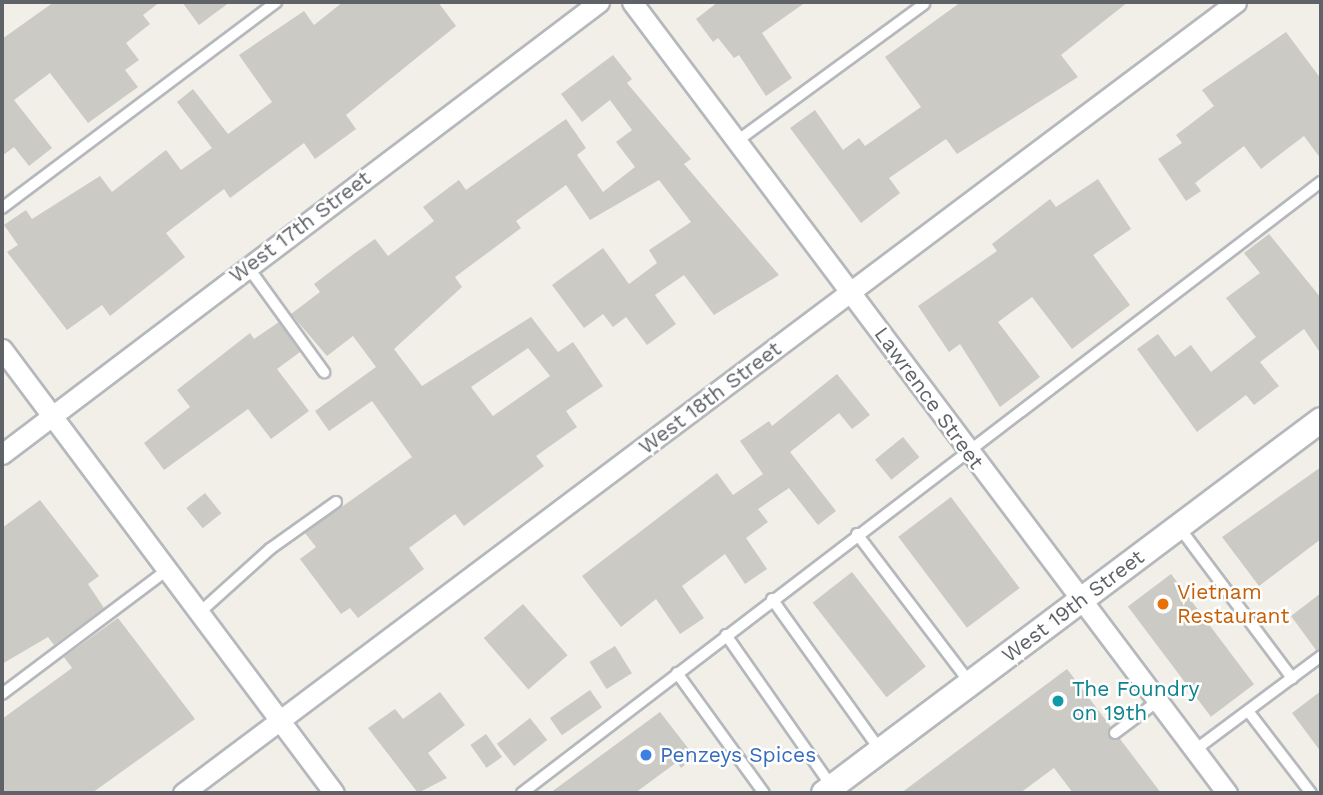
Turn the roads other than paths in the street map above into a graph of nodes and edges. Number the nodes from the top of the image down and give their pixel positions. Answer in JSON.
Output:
{"nodes":[{"id":1,"x":276,"y":2,"type":"edge"},
{"id":2,"x":599,"y":2,"type":"edge"},
{"id":3,"x":632,"y":2,"type":"edge"},
{"id":4,"x":1236,"y":2,"type":"edge"},
{"id":5,"x":924,"y":4,"type":"dead end"},
{"id":6,"x":737,"y":141,"type":"junction"},
{"id":7,"x":1321,"y":182,"type":"edge"},
{"id":8,"x":2,"y":208,"type":"edge"},
{"id":9,"x":247,"y":267,"type":"junction"},
{"id":10,"x":851,"y":293,"type":"junction"},
{"id":11,"x":2,"y":349,"type":"edge"},
{"id":12,"x":324,"y":372,"type":"dead end"},
{"id":13,"x":52,"y":417,"type":"junction"},
{"id":14,"x":1321,"y":420,"type":"edge"},
{"id":15,"x":966,"y":450,"type":"junction"},
{"id":16,"x":2,"y":454,"type":"edge"},
{"id":17,"x":336,"y":502,"type":"dead end"},
{"id":18,"x":1178,"y":527,"type":"junction"},
{"id":19,"x":858,"y":534,"type":"junction"},
{"id":20,"x":167,"y":570,"type":"junction"},
{"id":21,"x":772,"y":599,"type":"junction"},
{"id":22,"x":1082,"y":600,"type":"junction"},
{"id":23,"x":199,"y":613,"type":"junction"},
{"id":24,"x":726,"y":635,"type":"junction"},
{"id":25,"x":1321,"y":656,"type":"edge"},
{"id":26,"x":677,"y":673,"type":"junction"},
{"id":27,"x":1292,"y":678,"type":"junction"},
{"id":28,"x":970,"y":684,"type":"junction"},
{"id":29,"x":2,"y":694,"type":"edge"},
{"id":30,"x":1158,"y":701,"type":"junction"},
{"id":31,"x":1248,"y":711,"type":"junction"},
{"id":32,"x":280,"y":721,"type":"junction"},
{"id":33,"x":1115,"y":733,"type":"dead end"},
{"id":34,"x":880,"y":751,"type":"junction"},
{"id":35,"x":1195,"y":751,"type":"junction"},
{"id":36,"x":828,"y":790,"type":"edge"},
{"id":37,"x":1223,"y":792,"type":"edge"},
{"id":38,"x":183,"y":793,"type":"edge"},
{"id":39,"x":334,"y":793,"type":"edge"},
{"id":40,"x":522,"y":793,"type":"edge"},
{"id":41,"x":764,"y":793,"type":"edge"},
{"id":42,"x":1311,"y":793,"type":"edge"}],
"edges":[{"from":1,"to":8,"type":"lane"},
{"from":2,"to":9,"type":"street","name":"West 17th Street"},
{"from":3,"to":6,"type":"street","name":"Lawrence Street"},
{"from":4,"to":10,"type":"street","name":"West 18th Street"},
{"from":5,"to":6,"type":"lane"},
{"from":6,"to":10,"type":"street","name":"Lawrence Street"},
{"from":7,"to":15,"type":"lane"},
{"from":9,"to":12,"type":"lane"},
{"from":9,"to":13,"type":"street","name":"West 17th Street"},
{"from":10,"to":15,"type":"street","name":"Lawrence Street"},
{"from":10,"to":32,"type":"street","name":"West 18th Street"},
{"from":11,"to":13,"type":"street"},
{"from":13,"to":16,"type":"street","name":"West 17th Street"},
{"from":13,"to":20,"type":"street"},
{"from":14,"to":18,"type":"street","name":"West 19th Street"},
{"from":15,"to":19,"type":"lane"},
{"from":15,"to":22,"type":"street","name":"Lawrence Street"},
{"from":17,"to":23,"type":"lane"},
{"from":18,"to":22,"type":"street","name":"West 19th Street"},
{"from":18,"to":27,"type":"lane"},
{"from":19,"to":21,"type":"lane"},
{"from":19,"to":28,"type":"lane"},
{"from":20,"to":23,"type":"street"},
{"from":20,"to":29,"type":"lane"},
{"from":21,"to":24,"type":"lane"},
{"from":21,"to":34,"type":"lane"},
{"from":22,"to":28,"type":"street","name":"West 19th Street"},
{"from":22,"to":30,"type":"street","name":"Lawrence Street"},
{"from":23,"to":32,"type":"street"},
{"from":24,"to":26,"type":"lane"},
{"from":24,"to":36,"type":"lane"},
{"from":25,"to":27,"type":"lane"},
{"from":26,"to":40,"type":"lane"},
{"from":26,"to":41,"type":"lane"},
{"from":27,"to":31,"type":"lane"},
{"from":28,"to":34,"type":"street","name":"West 19th Street"},
{"from":30,"to":33,"type":"lane"},
{"from":30,"to":35,"type":"street","name":"Lawrence Street"},
{"from":31,"to":35,"type":"lane"},
{"from":31,"to":42,"type":"lane"},
{"from":32,"to":38,"type":"street","name":"West 18th Street"},
{"from":32,"to":39,"type":"street"},
{"from":34,"to":36,"type":"street","name":"West 19th Street"},
{"from":35,"to":37,"type":"street","name":"Lawrence Street"}]}
